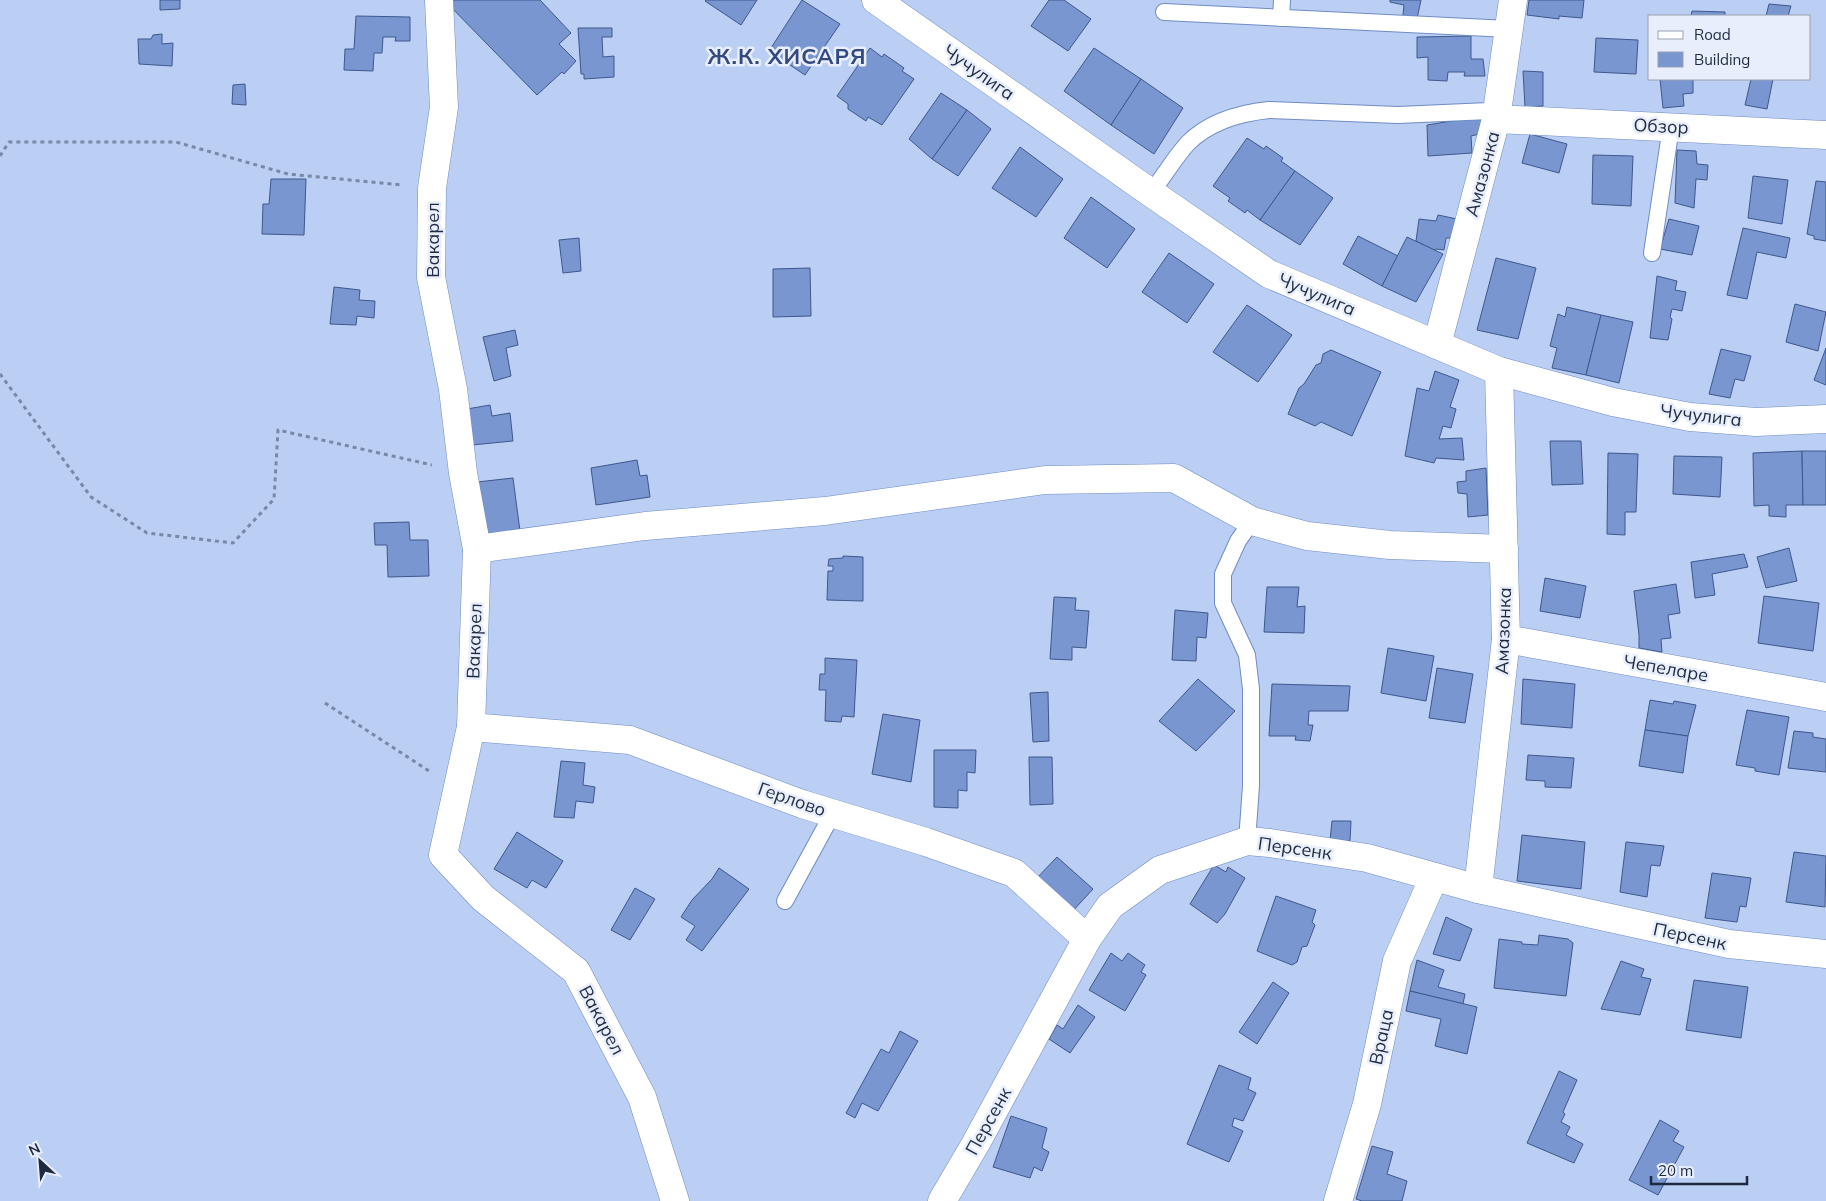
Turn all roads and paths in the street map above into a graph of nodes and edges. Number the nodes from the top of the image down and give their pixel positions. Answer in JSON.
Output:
{"nodes":[{"id":1,"x":439,"y":0,"type":"edge"},
{"id":2,"x":876,"y":0,"type":"edge"},
{"id":3,"x":1282,"y":0,"type":"edge"},
{"id":4,"x":1513,"y":0,"type":"edge"},
{"id":5,"x":1164,"y":12,"type":"dead end"},
{"id":6,"x":1281,"y":18,"type":"junction"},
{"id":7,"x":1509,"y":29,"type":"junction"},
{"id":8,"x":1497,"y":114,"type":"junction"},
{"id":9,"x":1671,"y":127,"type":"junction"},
{"id":10,"x":1826,"y":135,"type":"edge"},
{"id":11,"x":0,"y":156,"type":"edge"},
{"id":12,"x":432,"y":188,"type":"junction"},
{"id":13,"x":1154,"y":195,"type":"junction"},
{"id":14,"x":1652,"y":252,"type":"dead end"},
{"id":15,"x":1437,"y":346,"type":"junction"},
{"id":16,"x":1499,"y":371,"type":"junction"},
{"id":17,"x":0,"y":374,"type":"edge"},
{"id":18,"x":1826,"y":419,"type":"edge"},
{"id":19,"x":463,"y":473,"type":"junction"},
{"id":20,"x":1252,"y":521,"type":"junction"},
{"id":21,"x":476,"y":549,"type":"junction"},
{"id":22,"x":1504,"y":550,"type":"junction"},
{"id":23,"x":1506,"y":639,"type":"junction"},
{"id":24,"x":1826,"y":697,"type":"edge"},
{"id":25,"x":325,"y":703,"type":"dead end"},
{"id":26,"x":471,"y":727,"type":"junction"},
{"id":27,"x":457,"y":789,"type":"junction"},
{"id":28,"x":833,"y":813,"type":"junction"},
{"id":29,"x":1247,"y":842,"type":"junction"},
{"id":30,"x":1434,"y":877,"type":"junction"},
{"id":31,"x":1478,"y":889,"type":"junction"},
{"id":32,"x":785,"y":901,"type":"dead end"},
{"id":33,"x":1088,"y":939,"type":"junction"},
{"id":34,"x":1826,"y":954,"type":"edge"},
{"id":35,"x":676,"y":1201,"type":"edge"},
{"id":36,"x":942,"y":1201,"type":"edge"},
{"id":37,"x":1338,"y":1201,"type":"edge"}],
"edges":[{"from":1,"to":12,"type":"street","name":"Вакарел"},
{"from":2,"to":13,"type":"street","name":"Чучулига"},
{"from":3,"to":6,"type":"lane"},
{"from":4,"to":7,"type":"street","name":"Амазонка"},
{"from":5,"to":6,"type":"lane"},
{"from":6,"to":7,"type":"lane"},
{"from":7,"to":8,"type":"street","name":"Амазонка"},
{"from":8,"to":9,"type":"street","name":"Обзор"},
{"from":8,"to":13,"type":"lane"},
{"from":8,"to":15,"type":"street","name":"Амазонка"},
{"from":9,"to":10,"type":"street","name":"Обзор"},
{"from":9,"to":14,"type":"lane"},
{"from":11,"to":12,"type":"path"},
{"from":12,"to":19,"type":"street","name":"Вакарел"},
{"from":13,"to":15,"type":"street","name":"Чучулига"},
{"from":15,"to":16,"type":"street","name":"Чучулига"},
{"from":16,"to":18,"type":"street","name":"Чучулига"},
{"from":16,"to":22,"type":"street","name":"Амазонка"},
{"from":17,"to":19,"type":"path"},
{"from":19,"to":21,"type":"street","name":"Вакарел"},
{"from":20,"to":21,"type":"street"},
{"from":20,"to":22,"type":"street"},
{"from":20,"to":29,"type":"lane"},
{"from":21,"to":26,"type":"street","name":"Вакарел"},
{"from":22,"to":23,"type":"street","name":"Амазонка"},
{"from":23,"to":24,"type":"street","name":"Чепеларе"},
{"from":23,"to":31,"type":"street","name":"Амазонка"},
{"from":25,"to":27,"type":"path"},
{"from":26,"to":27,"type":"street","name":"Вакарел"},
{"from":26,"to":28,"type":"street","name":"Герлово"},
{"from":27,"to":35,"type":"street","name":"Вакарел"},
{"from":28,"to":32,"type":"lane"},
{"from":28,"to":33,"type":"street","name":"Герлово"},
{"from":29,"to":30,"type":"street","name":"Персенк"},
{"from":29,"to":33,"type":"street","name":"Персенк"},
{"from":30,"to":31,"type":"street","name":"Персенк"},
{"from":30,"to":37,"type":"street","name":"Враца"},
{"from":31,"to":34,"type":"street","name":"Персенк"},
{"from":33,"to":36,"type":"street","name":"Персенк"}]}
